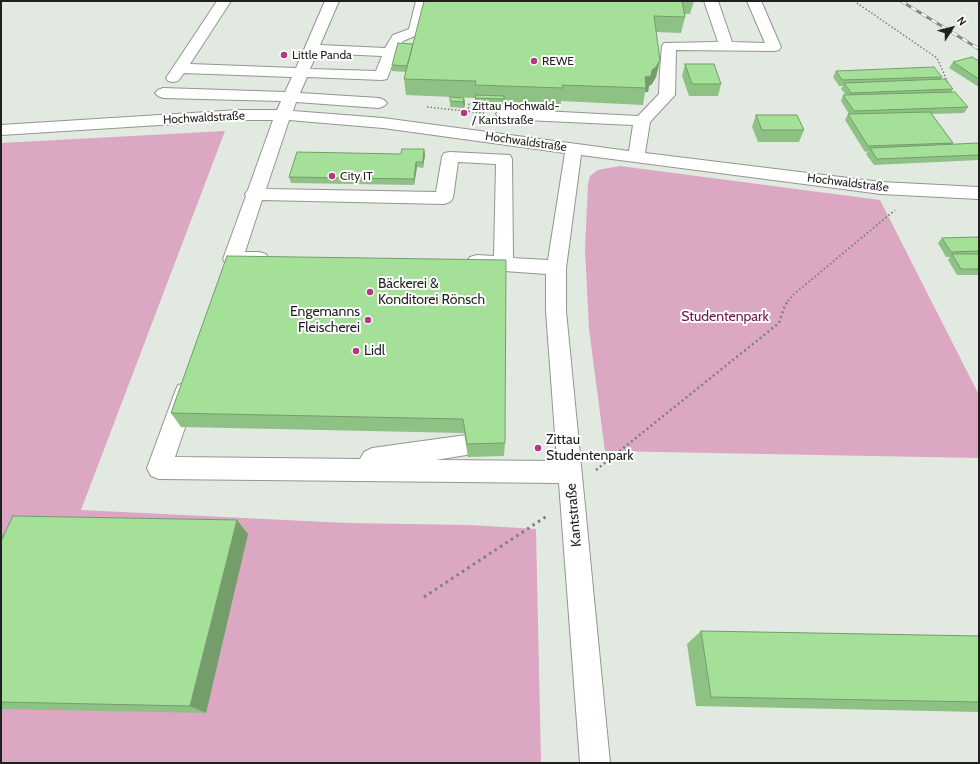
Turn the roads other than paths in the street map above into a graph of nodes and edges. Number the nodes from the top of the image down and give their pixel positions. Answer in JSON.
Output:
{"nodes":[{"id":1,"x":224,"y":1,"type":"edge"},
{"id":2,"x":332,"y":1,"type":"edge"},
{"id":3,"x":423,"y":1,"type":"edge"},
{"id":4,"x":711,"y":1,"type":"edge"},
{"id":5,"x":754,"y":1,"type":"edge"},
{"id":6,"x":726,"y":46,"type":"junction"},
{"id":7,"x":312,"y":49,"type":"junction"},
{"id":8,"x":390,"y":52,"type":"junction"},
{"id":9,"x":180,"y":68,"type":"junction"},
{"id":10,"x":300,"y":74,"type":"junction"},
{"id":11,"x":163,"y":93,"type":"junction"},
{"id":12,"x":291,"y":96,"type":"junction"},
{"id":13,"x":379,"y":103,"type":"dead end"},
{"id":14,"x":504,"y":114,"type":"road end"},
{"id":15,"x":282,"y":115,"type":"junction"},
{"id":16,"x":145,"y":121,"type":"junction"},
{"id":17,"x":642,"y":121,"type":"junction"},
{"id":18,"x":1,"y":130,"type":"edge"},
{"id":19,"x":574,"y":149,"type":"junction"},
{"id":20,"x":636,"y":157,"type":"junction"},
{"id":21,"x":979,"y":193,"type":"edge"},
{"id":22,"x":254,"y":194,"type":"junction"},
{"id":23,"x":233,"y":259,"type":"junction"},
{"id":24,"x":276,"y":259,"type":"edge"},
{"id":25,"x":460,"y":262,"type":"edge"},
{"id":26,"x":503,"y":263,"type":"junction"},
{"id":27,"x":556,"y":268,"type":"junction"},
{"id":28,"x":225,"y":281,"type":"edge"},
{"id":29,"x":194,"y":371,"type":"edge"},
{"id":30,"x":466,"y":445,"type":"edge"},
{"id":31,"x":306,"y":470,"type":"junction"},
{"id":32,"x":571,"y":472,"type":"junction"},
{"id":33,"x":595,"y":763,"type":"edge"}],
"edges":[{"from":1,"to":9,"type":"street"},
{"from":2,"to":7,"type":"street"},
{"from":3,"to":8,"type":"street"},
{"from":4,"to":6,"type":"street"},
{"from":5,"to":6,"type":"street"},
{"from":6,"to":17,"type":"street"},
{"from":7,"to":8,"type":"street"},
{"from":7,"to":10,"type":"street"},
{"from":8,"to":10,"type":"street"},
{"from":9,"to":10,"type":"street"},
{"from":9,"to":11,"type":"street"},
{"from":10,"to":12,"type":"street"},
{"from":11,"to":12,"type":"street"},
{"from":11,"to":16,"type":"street"},
{"from":12,"to":13,"type":"street"},
{"from":12,"to":15,"type":"street"},
{"from":14,"to":17,"type":"street"},
{"from":15,"to":16,"type":"street","name":"Hochwaldstraße"},
{"from":15,"to":19,"type":"street","name":"Hochwaldstraße"},
{"from":15,"to":22,"type":"street"},
{"from":16,"to":18,"type":"street","name":"Hochwaldstraße"},
{"from":17,"to":20,"type":"street"},
{"from":19,"to":20,"type":"street","name":"Hochwaldstraße"},
{"from":19,"to":27,"type":"street","name":"Kantstraße"},
{"from":20,"to":21,"type":"street","name":"Hochwaldstraße"},
{"from":22,"to":23,"type":"street"},
{"from":22,"to":26,"type":"street"},
{"from":23,"to":24,"type":"street"},
{"from":23,"to":28,"type":"street"},
{"from":25,"to":26,"type":"street"},
{"from":26,"to":27,"type":"street"},
{"from":27,"to":32,"type":"street","name":"Kantstraße"},
{"from":29,"to":31,"type":"street"},
{"from":30,"to":31,"type":"street"},
{"from":31,"to":32,"type":"street"},
{"from":32,"to":33,"type":"street","name":"Kantstraße"}]}
